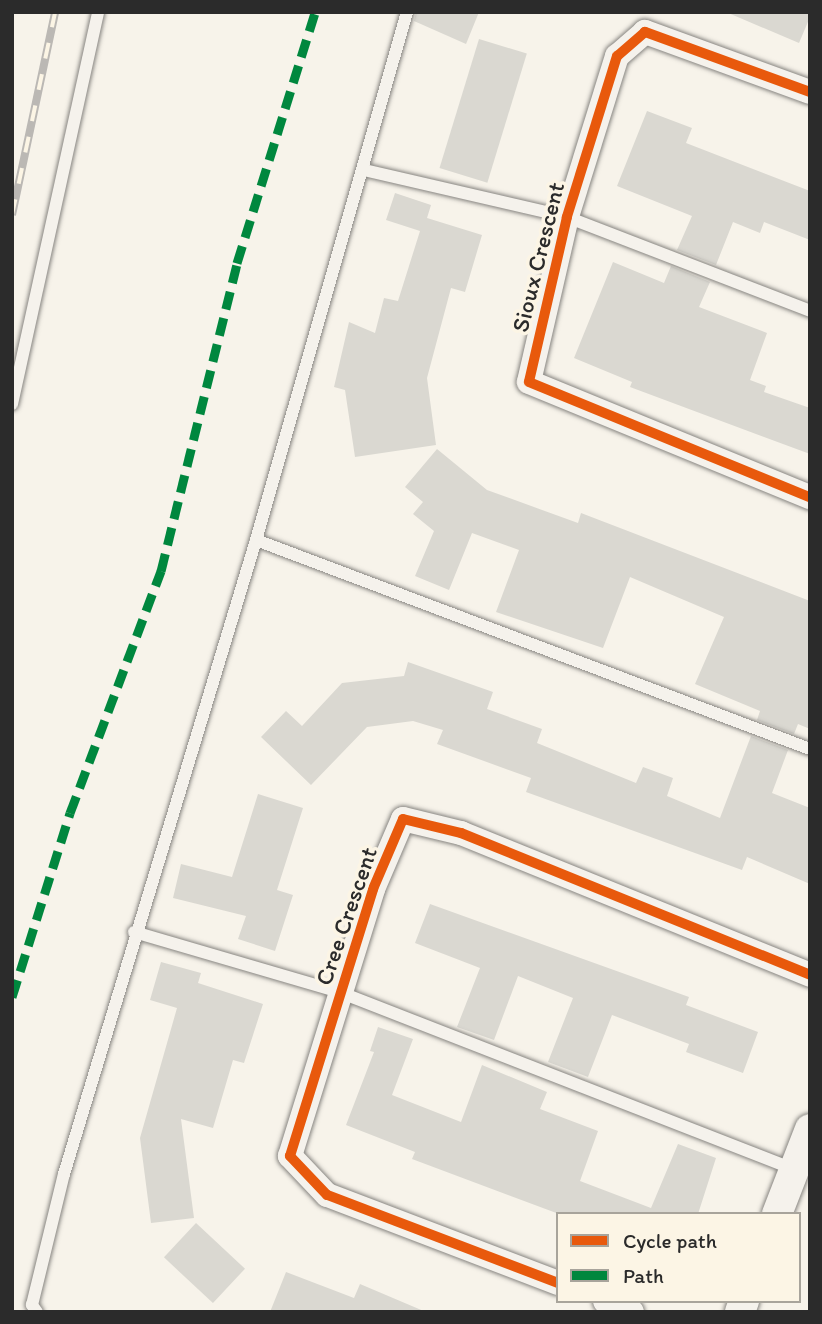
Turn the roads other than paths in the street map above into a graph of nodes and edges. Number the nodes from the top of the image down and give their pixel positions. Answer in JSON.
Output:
{"nodes":[{"id":1,"x":97,"y":12,"type":"edge"},
{"id":2,"x":407,"y":12,"type":"edge"},
{"id":3,"x":810,"y":92,"type":"edge"},
{"id":4,"x":364,"y":170,"type":"junction"},
{"id":5,"x":567,"y":217,"type":"junction"},
{"id":6,"x":810,"y":311,"type":"edge"},
{"id":7,"x":12,"y":404,"type":"edge"},
{"id":8,"x":810,"y":497,"type":"edge"},
{"id":9,"x":256,"y":540,"type":"junction"},
{"id":10,"x":810,"y":749,"type":"edge"},
{"id":11,"x":134,"y":932,"type":"junction"},
{"id":12,"x":810,"y":975,"type":"edge"},
{"id":13,"x":342,"y":993,"type":"junction"},
{"id":14,"x":810,"y":1129,"type":"edge"},
{"id":15,"x":794,"y":1169,"type":"junction"},
{"id":16,"x":778,"y":1212,"type":"edge"},
{"id":17,"x":556,"y":1282,"type":"edge"},
{"id":18,"x":610,"y":1303,"type":"edge"},
{"id":19,"x":37,"y":1312,"type":"edge"},
{"id":20,"x":632,"y":1312,"type":"edge"}],
"edges":[{"from":1,"to":7,"type":"lane"},
{"from":2,"to":4,"type":"lane"},
{"from":3,"to":5,"type":"street","name":"Sioux Crescent"},
{"from":4,"to":5,"type":"lane"},
{"from":4,"to":9,"type":"lane"},
{"from":5,"to":6,"type":"lane"},
{"from":5,"to":8,"type":"street","name":"Sioux Crescent"},
{"from":9,"to":10,"type":"lane"},
{"from":9,"to":11,"type":"lane"},
{"from":11,"to":13,"type":"lane"},
{"from":11,"to":19,"type":"lane"},
{"from":12,"to":13,"type":"street","name":"Cree Crescent"},
{"from":13,"to":15,"type":"lane"},
{"from":13,"to":17,"type":"street","name":"Cree Crescent"},
{"from":14,"to":15,"type":"street"},
{"from":15,"to":16,"type":"street"},
{"from":18,"to":20,"type":"street"}]}
